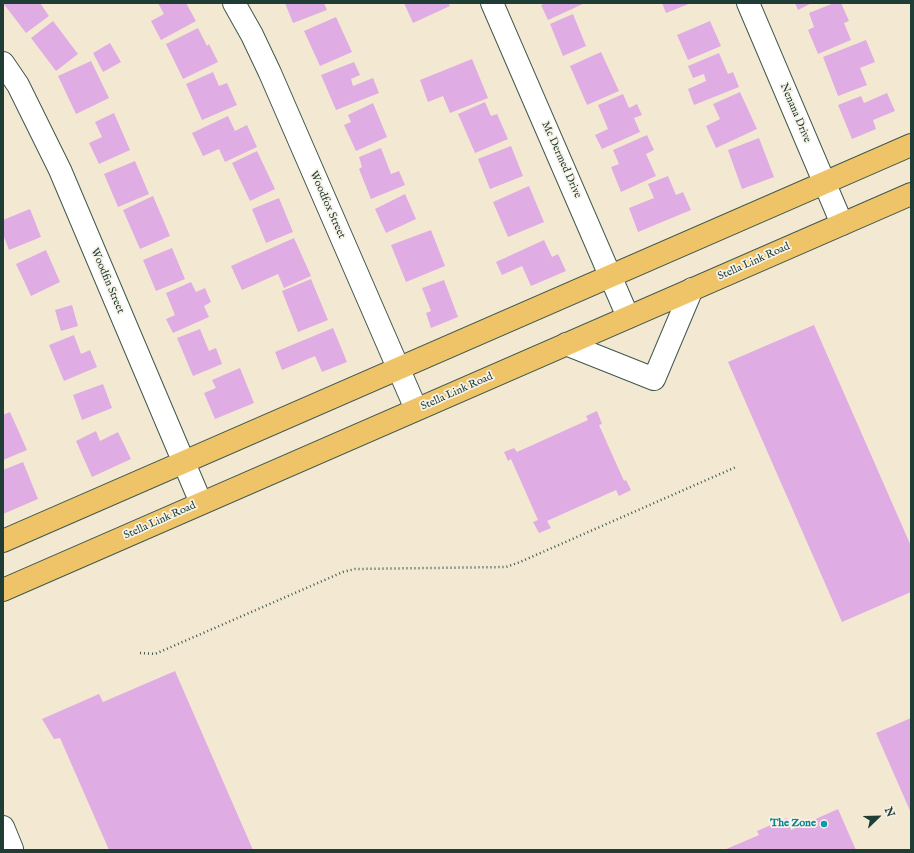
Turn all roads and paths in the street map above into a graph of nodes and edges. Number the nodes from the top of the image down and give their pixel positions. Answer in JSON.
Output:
{"nodes":[{"id":1,"x":234,"y":3,"type":"edge"},
{"id":2,"x":492,"y":3,"type":"edge"},
{"id":3,"x":748,"y":3,"type":"edge"},
{"id":4,"x":3,"y":63,"type":"edge"},
{"id":5,"x":911,"y":145,"type":"edge"},
{"id":6,"x":824,"y":183,"type":"junction"},
{"id":7,"x":911,"y":194,"type":"edge"},
{"id":8,"x":842,"y":224,"type":"junction"},
{"id":9,"x":611,"y":276,"type":"junction"},
{"id":10,"x":692,"y":289,"type":"junction"},
{"id":11,"x":628,"y":317,"type":"junction"},
{"id":12,"x":566,"y":344,"type":"junction"},
{"id":13,"x":399,"y":368,"type":"junction"},
{"id":14,"x":416,"y":409,"type":"junction"},
{"id":15,"x":184,"y":462,"type":"junction"},
{"id":16,"x":736,"y":467,"type":"dead end"},
{"id":17,"x":201,"y":503,"type":"junction"},
{"id":18,"x":3,"y":541,"type":"edge"},
{"id":19,"x":3,"y":590,"type":"edge"},
{"id":20,"x":140,"y":653,"type":"dead end"},
{"id":21,"x":3,"y":827,"type":"edge"},
{"id":22,"x":9,"y":850,"type":"edge"}],
"edges":[{"from":1,"to":13,"type":"street","name":"Woodfox Street"},
{"from":2,"to":9,"type":"street","name":"Mc Dermed Drive"},
{"from":3,"to":6,"type":"street","name":"Nenana Drive"},
{"from":4,"to":15,"type":"street","name":"Woodfin Street"},
{"from":5,"to":6,"type":"main road"},
{"from":6,"to":8,"type":"street","name":"Nenana Drive"},
{"from":6,"to":9,"type":"main road"},
{"from":7,"to":8,"type":"main road","name":"Stella Link Road"},
{"from":8,"to":10,"type":"main road","name":"Stella Link Road"},
{"from":9,"to":11,"type":"street","name":"Mc Dermed Drive"},
{"from":9,"to":13,"type":"main road"},
{"from":10,"to":11,"type":"main road","name":"Stella Link Road"},
{"from":10,"to":12,"type":"street"},
{"from":11,"to":12,"type":"main road","name":"Stella Link Road"},
{"from":12,"to":14,"type":"main road","name":"Stella Link Road"},
{"from":13,"to":14,"type":"street","name":"Woodfox Street"},
{"from":13,"to":15,"type":"main road"},
{"from":14,"to":17,"type":"main road","name":"Stella Link Road"},
{"from":15,"to":17,"type":"street","name":"Woodfin Street"},
{"from":15,"to":18,"type":"main road"},
{"from":16,"to":20,"type":"path"},
{"from":17,"to":19,"type":"main road","name":"Stella Link Road"},
{"from":21,"to":22,"type":"street"}]}
